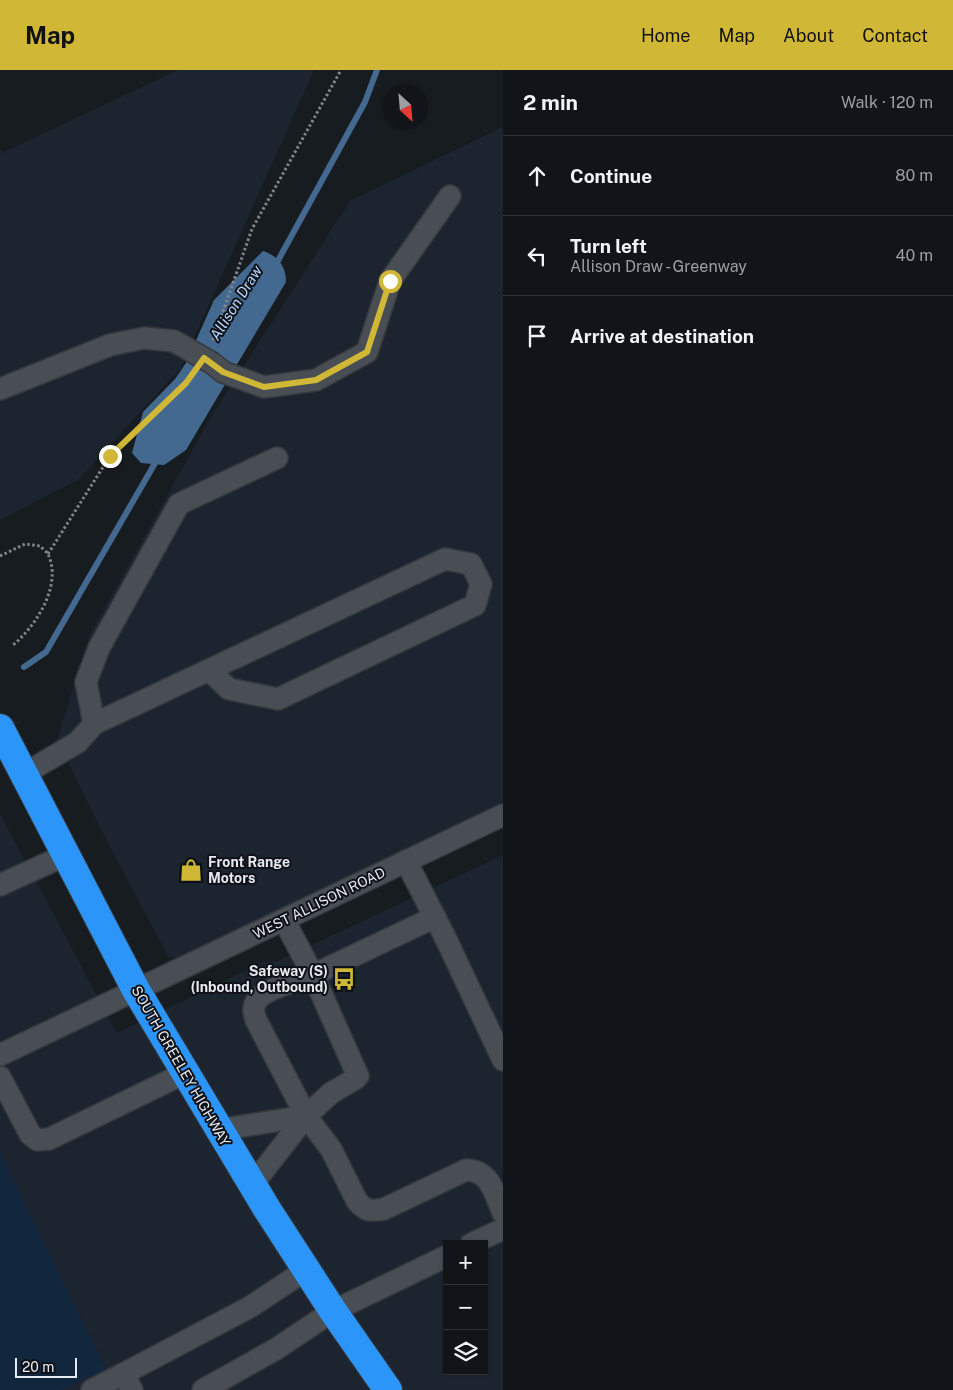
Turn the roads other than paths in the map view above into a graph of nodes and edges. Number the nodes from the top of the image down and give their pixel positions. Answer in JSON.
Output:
{"nodes":[{"id":1,"x":450,"y":196,"type":"dead end"},
{"id":2,"x":0,"y":389,"type":"edge"},
{"id":3,"x":277,"y":458,"type":"dead end"},
{"id":4,"x":209,"y":670,"type":"junction"},
{"id":5,"x":94,"y":724,"type":"junction"},
{"id":6,"x":0,"y":728,"type":"edge"},
{"id":7,"x":24,"y":774,"type":"junction"},
{"id":8,"x":503,"y":815,"type":"edge"},
{"id":9,"x":66,"y":855,"type":"junction"},
{"id":10,"x":406,"y":862,"type":"junction"},
{"id":11,"x":0,"y":885,"type":"edge"},
{"id":12,"x":435,"y":917,"type":"junction"},
{"id":13,"x":284,"y":920,"type":"junction"},
{"id":14,"x":312,"y":975,"type":"junction"},
{"id":15,"x":136,"y":990,"type":"junction"},
{"id":16,"x":0,"y":1054,"type":"edge"},
{"id":17,"x":503,"y":1060,"type":"edge"},
{"id":18,"x":184,"y":1073,"type":"junction"},
{"id":19,"x":0,"y":1076,"type":"edge"},
{"id":20,"x":306,"y":1116,"type":"junction"},
{"id":21,"x":218,"y":1130,"type":"junction"},
{"id":22,"x":252,"y":1185,"type":"junction"},
{"id":23,"x":503,"y":1213,"type":"edge"},
{"id":24,"x":503,"y":1229,"type":"edge"},
{"id":25,"x":480,"y":1240,"type":"edge"},
{"id":26,"x":443,"y":1258,"type":"edge"},
{"id":27,"x":306,"y":1270,"type":"junction"},
{"id":28,"x":333,"y":1311,"type":"junction"},
{"id":29,"x":128,"y":1382,"type":"edge"},
{"id":30,"x":92,"y":1390,"type":"edge"},
{"id":31,"x":203,"y":1390,"type":"edge"},
{"id":32,"x":388,"y":1390,"type":"edge"}],
"edges":[{"from":1,"to":2,"type":"street"},
{"from":3,"to":5,"type":"street"},
{"from":4,"to":4,"type":"street"},
{"from":4,"to":5,"type":"street"},
{"from":5,"to":7,"type":"street"},
{"from":6,"to":7,"type":"highway","name":"SOUTH GREELEY HIGHWAY"},
{"from":7,"to":9,"type":"highway","name":"SOUTH GREELEY HIGHWAY"},
{"from":8,"to":10,"type":"street","name":"WEST ALLISON ROAD"},
{"from":9,"to":11,"type":"street"},
{"from":9,"to":15,"type":"highway","name":"SOUTH GREELEY HIGHWAY"},
{"from":10,"to":12,"type":"street"},
{"from":10,"to":13,"type":"street","name":"WEST ALLISON ROAD"},
{"from":12,"to":14,"type":"street"},
{"from":12,"to":17,"type":"street"},
{"from":13,"to":14,"type":"street"},
{"from":13,"to":15,"type":"street","name":"WEST ALLISON ROAD"},
{"from":14,"to":20,"type":"street"},
{"from":14,"to":20,"type":"street"},
{"from":15,"to":16,"type":"street","name":"WEST ALLISON ROAD"},
{"from":15,"to":18,"type":"highway","name":"SOUTH GREELEY HIGHWAY"},
{"from":18,"to":19,"type":"street"},
{"from":18,"to":21,"type":"highway","name":"SOUTH GREELEY HIGHWAY"},
{"from":20,"to":21,"type":"street"},
{"from":20,"to":22,"type":"street"},
{"from":20,"to":23,"type":"street"},
{"from":21,"to":22,"type":"highway","name":"SOUTH GREELEY HIGHWAY"},
{"from":22,"to":27,"type":"highway","name":"SOUTH GREELEY HIGHWAY"},
{"from":24,"to":25,"type":"street"},
{"from":26,"to":28,"type":"street"},
{"from":27,"to":28,"type":"highway","name":"SOUTH GREELEY HIGHWAY"},
{"from":27,"to":29,"type":"street"},
{"from":28,"to":31,"type":"street"},
{"from":28,"to":32,"type":"highway","name":"SOUTH GREELEY HIGHWAY"},
{"from":29,"to":30,"type":"street"}]}
